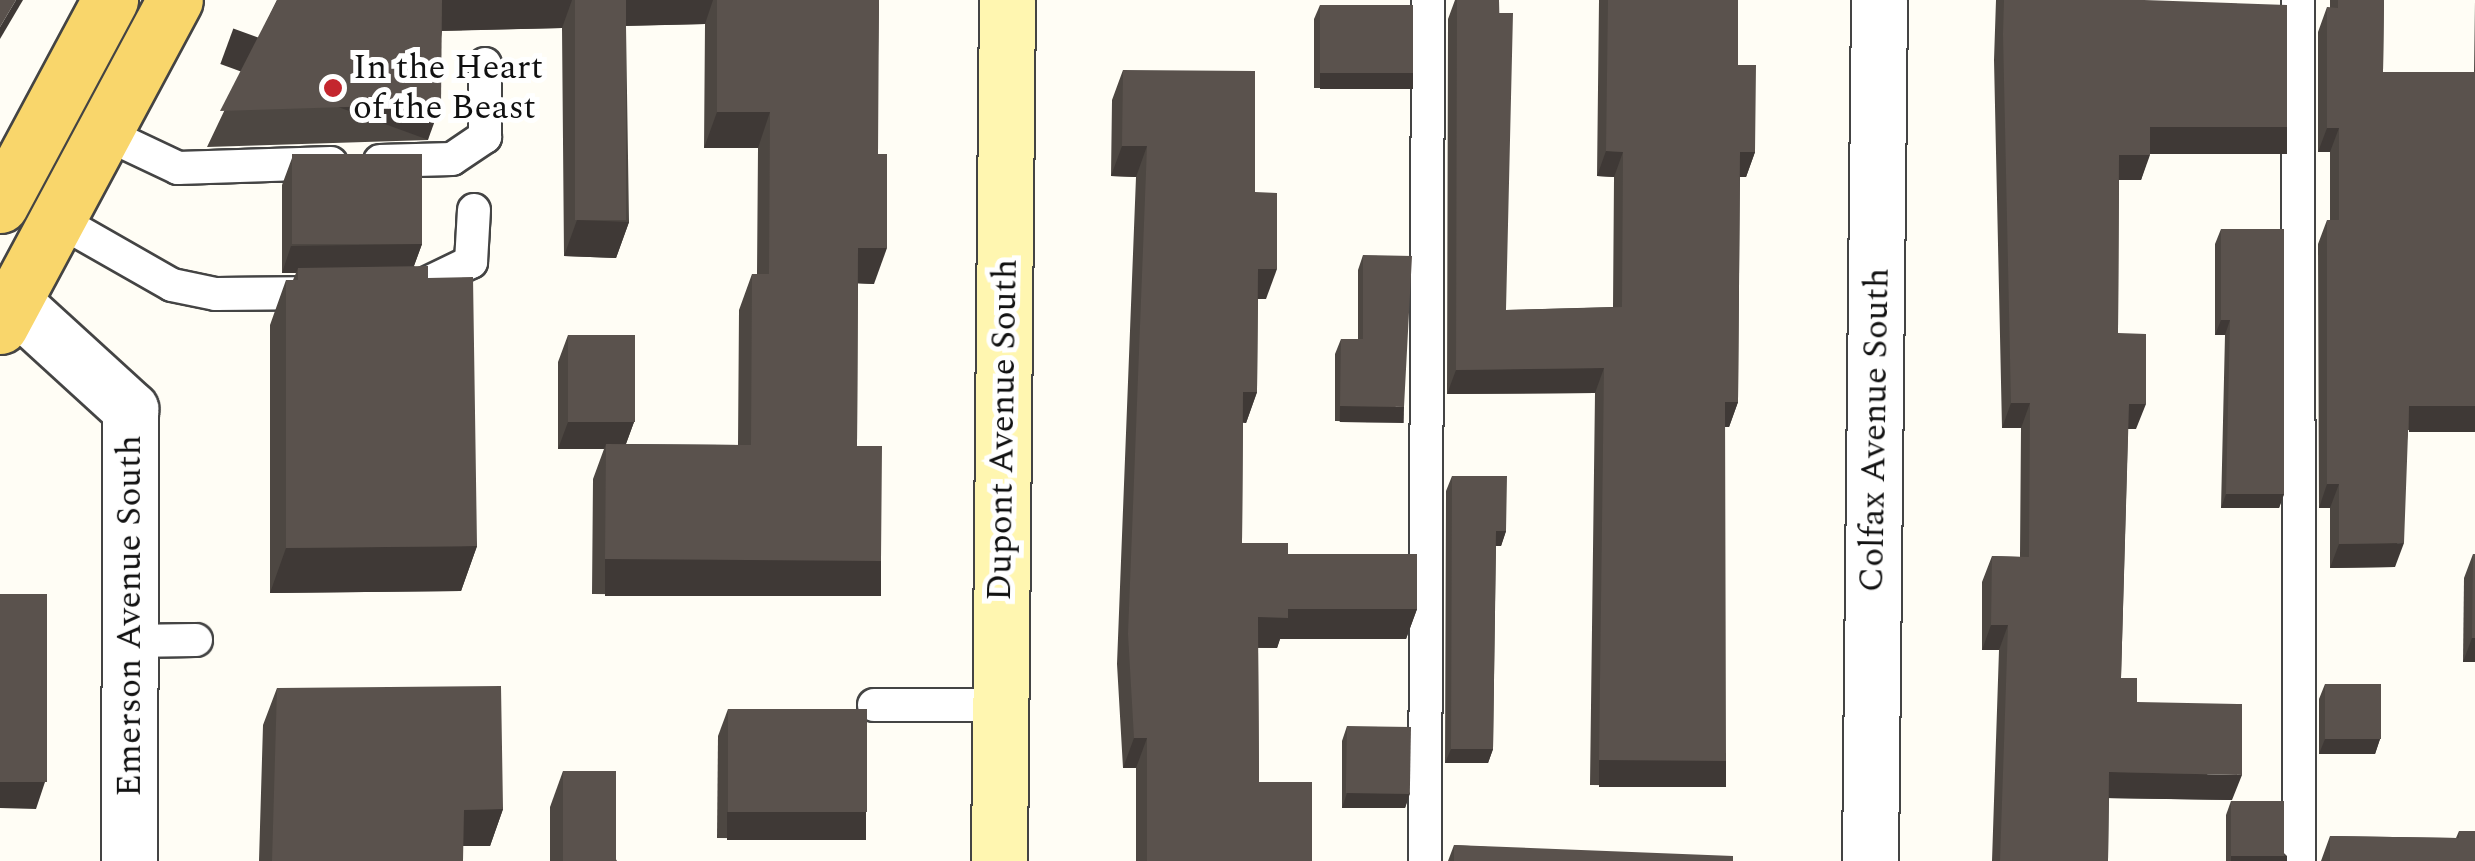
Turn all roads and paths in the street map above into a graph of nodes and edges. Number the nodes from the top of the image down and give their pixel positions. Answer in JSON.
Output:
{"nodes":[{"id":1,"x":110,"y":0,"type":"edge"},
{"id":2,"x":175,"y":0,"type":"edge"},
{"id":3,"x":1007,"y":0,"type":"edge"},
{"id":4,"x":1428,"y":0,"type":"edge"},
{"id":5,"x":1880,"y":0,"type":"edge"},
{"id":6,"x":2298,"y":0,"type":"edge"},
{"id":7,"x":484,"y":64,"type":"dead end"},
{"id":8,"x":104,"y":133,"type":"junction"},
{"id":9,"x":0,"y":205,"type":"edge"},
{"id":10,"x":474,"y":210,"type":"dead end"},
{"id":11,"x":58,"y":220,"type":"junction"},
{"id":12,"x":7,"y":314,"type":"edge"},
{"id":13,"x":130,"y":640,"type":"junction"},
{"id":14,"x":196,"y":640,"type":"dead end"},
{"id":15,"x":874,"y":705,"type":"dead end"},
{"id":16,"x":1000,"y":705,"type":"junction"},
{"id":17,"x":129,"y":861,"type":"edge"},
{"id":18,"x":999,"y":861,"type":"edge"},
{"id":19,"x":1425,"y":861,"type":"edge"},
{"id":20,"x":1870,"y":861,"type":"edge"},
{"id":21,"x":2300,"y":861,"type":"edge"}],
"edges":[{"from":1,"to":9,"type":"main road"},
{"from":2,"to":8,"type":"main road"},
{"from":3,"to":16,"type":"street","name":"Dupont Avenue South"},
{"from":4,"to":19,"type":"lane"},
{"from":5,"to":20,"type":"street","name":"Colfax Avenue South"},
{"from":6,"to":21,"type":"lane"},
{"from":7,"to":8,"type":"lane"},
{"from":8,"to":11,"type":"main road"},
{"from":10,"to":11,"type":"lane"},
{"from":11,"to":12,"type":"main road"},
{"from":12,"to":13,"type":"street","name":"Emerson Avenue South"},
{"from":13,"to":14,"type":"lane"},
{"from":13,"to":17,"type":"street","name":"Emerson Avenue South"},
{"from":15,"to":16,"type":"lane"},
{"from":16,"to":18,"type":"street","name":"Dupont Avenue South"}]}
